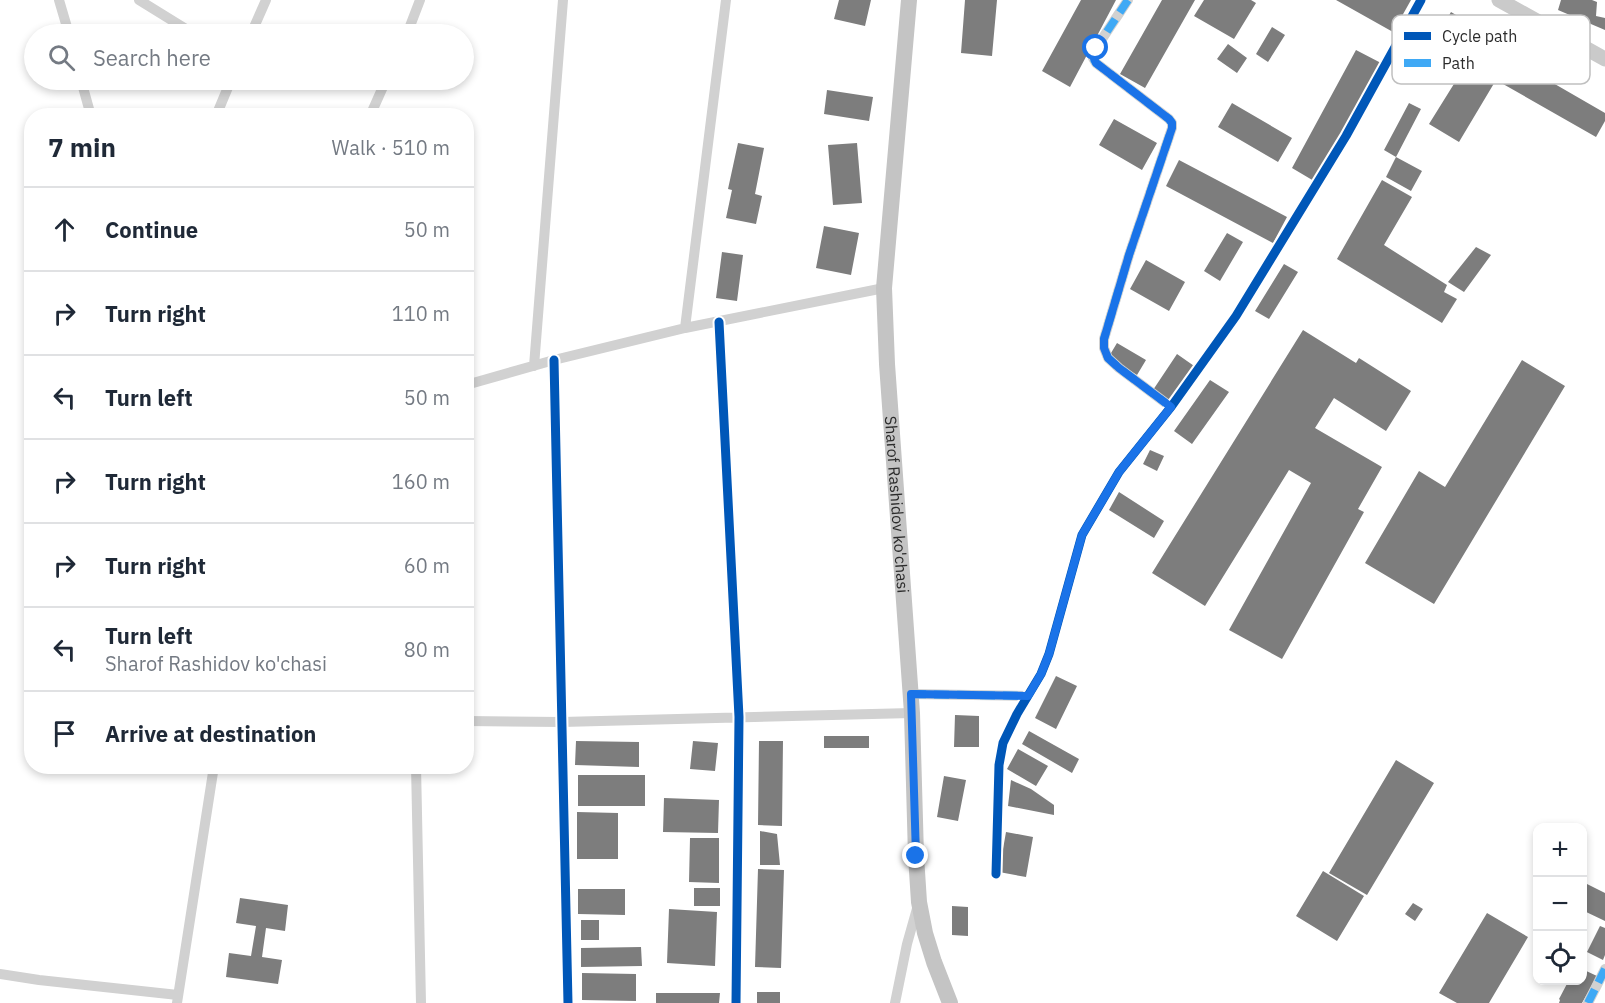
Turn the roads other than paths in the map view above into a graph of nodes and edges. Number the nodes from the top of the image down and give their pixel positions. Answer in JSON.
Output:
{"nodes":[{"id":1,"x":59,"y":0,"type":"edge"},
{"id":2,"x":139,"y":0,"type":"edge"},
{"id":3,"x":266,"y":0,"type":"edge"},
{"id":4,"x":420,"y":0,"type":"edge"},
{"id":5,"x":563,"y":0,"type":"edge"},
{"id":6,"x":726,"y":0,"type":"edge"},
{"id":7,"x":909,"y":0,"type":"edge"},
{"id":8,"x":1128,"y":0,"type":"edge"},
{"id":9,"x":1421,"y":0,"type":"edge"},
{"id":10,"x":1499,"y":0,"type":"edge"},
{"id":11,"x":1413,"y":15,"type":"edge"},
{"id":12,"x":1526,"y":15,"type":"edge"},
{"id":13,"x":66,"y":24,"type":"edge"},
{"id":14,"x":178,"y":24,"type":"edge"},
{"id":15,"x":255,"y":24,"type":"edge"},
{"id":16,"x":411,"y":24,"type":"edge"},
{"id":17,"x":1590,"y":51,"type":"edge"},
{"id":18,"x":1392,"y":53,"type":"edge"},
{"id":19,"x":1605,"y":59,"type":"edge"},
{"id":20,"x":84,"y":90,"type":"edge"},
{"id":21,"x":227,"y":90,"type":"edge"},
{"id":22,"x":382,"y":90,"type":"edge"},
{"id":23,"x":89,"y":108,"type":"edge"},
{"id":24,"x":219,"y":108,"type":"edge"},
{"id":25,"x":374,"y":108,"type":"edge"},
{"id":26,"x":884,"y":288,"type":"junction"},
{"id":27,"x":719,"y":322,"type":"junction"},
{"id":28,"x":685,"y":328,"type":"junction"},
{"id":29,"x":554,"y":360,"type":"junction"},
{"id":30,"x":534,"y":366,"type":"junction"},
{"id":31,"x":474,"y":383,"type":"edge"},
{"id":32,"x":1171,"y":407,"type":"junction"},
{"id":33,"x":911,"y":694,"type":"junction"},
{"id":34,"x":1028,"y":696,"type":"junction"},
{"id":35,"x":912,"y":712,"type":"junction"},
{"id":36,"x":740,"y":717,"type":"junction"},
{"id":37,"x":474,"y":721,"type":"edge"},
{"id":38,"x":562,"y":722,"type":"junction"},
{"id":39,"x":213,"y":774,"type":"edge"},
{"id":40,"x":416,"y":774,"type":"edge"},
{"id":41,"x":996,"y":874,"type":"dead end"},
{"id":42,"x":919,"y":902,"type":"junction"},
{"id":43,"x":1605,"y":969,"type":"edge"},
{"id":44,"x":0,"y":974,"type":"edge"},
{"id":45,"x":178,"y":999,"type":"edge"},
{"id":46,"x":421,"y":1003,"type":"edge"},
{"id":47,"x":568,"y":1003,"type":"edge"},
{"id":48,"x":736,"y":1003,"type":"edge"},
{"id":49,"x":895,"y":1003,"type":"edge"},
{"id":50,"x":950,"y":1003,"type":"edge"},
{"id":51,"x":1588,"y":1003,"type":"edge"}],
"edges":[{"from":1,"to":13,"type":"street"},
{"from":2,"to":14,"type":"street"},
{"from":3,"to":15,"type":"street"},
{"from":4,"to":16,"type":"street"},
{"from":5,"to":30,"type":"street"},
{"from":6,"to":28,"type":"street"},
{"from":7,"to":26,"type":"main road","name":"Sharof Rashidov ko'chasi"},
{"from":8,"to":32,"type":"street"},
{"from":9,"to":11,"type":"street"},
{"from":10,"to":12,"type":"street"},
{"from":17,"to":19,"type":"street"},
{"from":18,"to":32,"type":"street"},
{"from":20,"to":23,"type":"street"},
{"from":21,"to":24,"type":"street"},
{"from":22,"to":25,"type":"street"},
{"from":26,"to":27,"type":"street"},
{"from":26,"to":33,"type":"main road","name":"Sharof Rashidov ko'chasi"},
{"from":27,"to":28,"type":"street"},
{"from":27,"to":36,"type":"street"},
{"from":28,"to":29,"type":"street"},
{"from":29,"to":30,"type":"street"},
{"from":29,"to":38,"type":"street"},
{"from":30,"to":31,"type":"street"},
{"from":32,"to":34,"type":"street"},
{"from":33,"to":34,"type":"street"},
{"from":33,"to":35,"type":"main road","name":"Sharof Rashidov ko'chasi"},
{"from":34,"to":41,"type":"street"},
{"from":35,"to":36,"type":"street"},
{"from":35,"to":42,"type":"main road","name":"Sharof Rashidov ko'chasi"},
{"from":36,"to":38,"type":"street"},
{"from":36,"to":48,"type":"street"},
{"from":37,"to":38,"type":"street"},
{"from":38,"to":47,"type":"street"},
{"from":39,"to":45,"type":"street"},
{"from":40,"to":46,"type":"street"},
{"from":42,"to":49,"type":"street"},
{"from":42,"to":50,"type":"main road","name":"Sharof Rashidov ko'chasi"},
{"from":43,"to":51,"type":"street"},
{"from":44,"to":45,"type":"street"}]}
